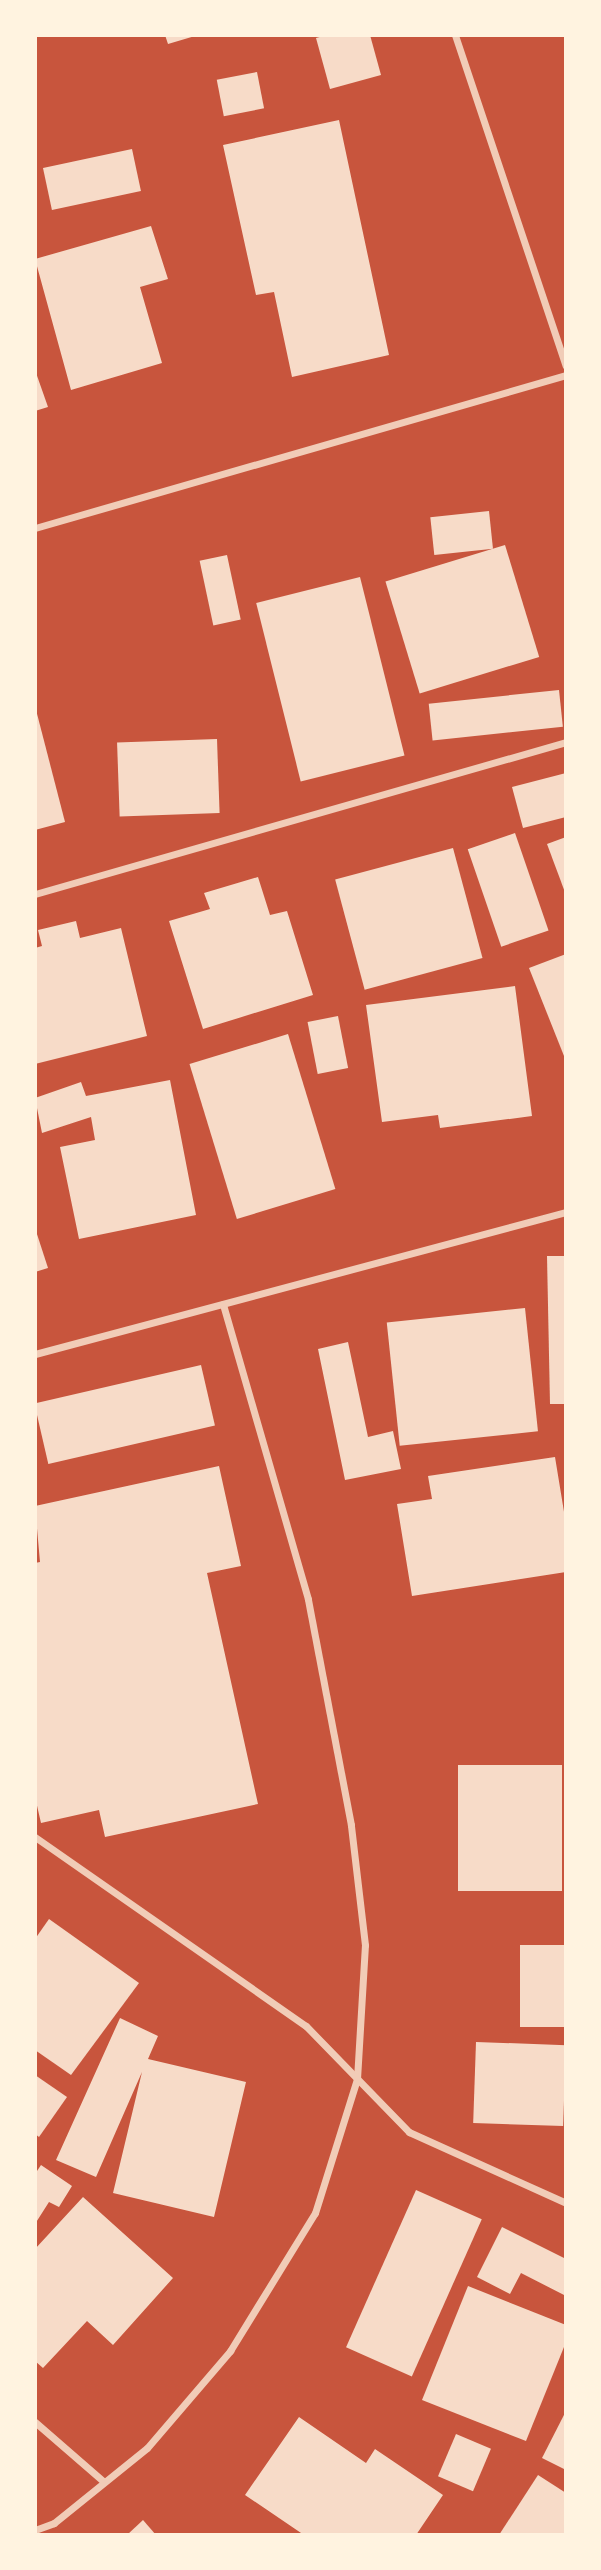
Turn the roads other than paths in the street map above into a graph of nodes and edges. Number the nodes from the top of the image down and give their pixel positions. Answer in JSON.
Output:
{"nodes":[{"id":1,"x":455,"y":35,"type":"edge"},
{"id":2,"x":566,"y":366,"type":"edge"},
{"id":3,"x":566,"y":375,"type":"edge"},
{"id":4,"x":35,"y":528,"type":"edge"},
{"id":5,"x":566,"y":741,"type":"edge"},
{"id":6,"x":35,"y":894,"type":"edge"},
{"id":7,"x":566,"y":1212,"type":"edge"},
{"id":8,"x":223,"y":1304,"type":"junction"},
{"id":9,"x":35,"y":1354,"type":"edge"},
{"id":10,"x":35,"y":1837,"type":"edge"},
{"id":11,"x":357,"y":2079,"type":"junction"},
{"id":12,"x":566,"y":2203,"type":"edge"},
{"id":13,"x":35,"y":2422,"type":"edge"},
{"id":14,"x":104,"y":2482,"type":"junction"},
{"id":15,"x":35,"y":2530,"type":"edge"}],
"edges":[{"from":1,"to":2,"type":"street"},
{"from":3,"to":4,"type":"street"},
{"from":5,"to":6,"type":"street"},
{"from":7,"to":8,"type":"street"},
{"from":8,"to":9,"type":"street"},
{"from":8,"to":11,"type":"street"},
{"from":10,"to":11,"type":"street"},
{"from":11,"to":12,"type":"street"},
{"from":11,"to":14,"type":"street"},
{"from":13,"to":14,"type":"street"},
{"from":14,"to":15,"type":"street"}]}
